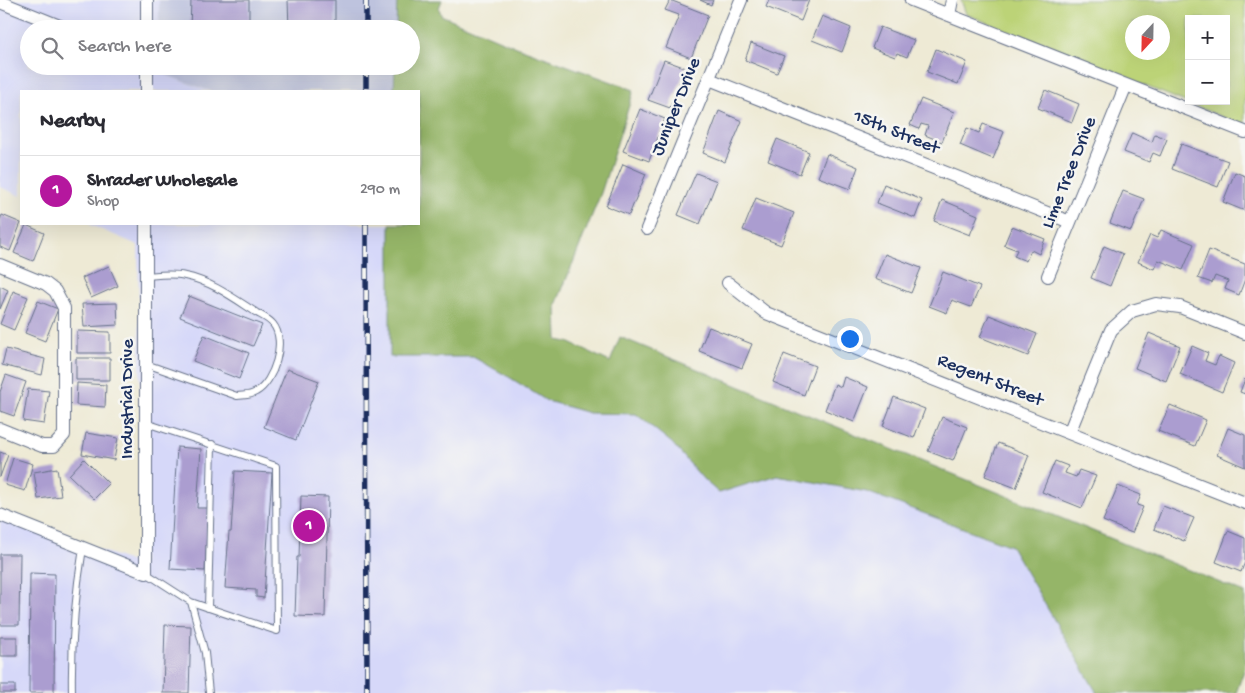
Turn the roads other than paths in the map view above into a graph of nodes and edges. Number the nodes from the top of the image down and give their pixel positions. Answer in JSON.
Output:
{"nodes":[{"id":1,"x":147,"y":0,"type":"edge"},
{"id":2,"x":740,"y":0,"type":"edge"},
{"id":3,"x":911,"y":0,"type":"edge"},
{"id":4,"x":952,"y":0,"type":"edge"},
{"id":5,"x":0,"y":2,"type":"edge"},
{"id":6,"x":948,"y":15,"type":"junction"},
{"id":7,"x":45,"y":20,"type":"edge"},
{"id":8,"x":147,"y":20,"type":"edge"},
{"id":9,"x":147,"y":75,"type":"edge"},
{"id":10,"x":709,"y":79,"type":"junction"},
{"id":11,"x":1126,"y":85,"type":"junction"},
{"id":12,"x":146,"y":90,"type":"edge"},
{"id":13,"x":1245,"y":132,"type":"edge"},
{"id":14,"x":1070,"y":222,"type":"junction"},
{"id":15,"x":146,"y":225,"type":"edge"},
{"id":16,"x":647,"y":229,"type":"dead end"},
{"id":17,"x":0,"y":265,"type":"edge"},
{"id":18,"x":146,"y":276,"type":"junction"},
{"id":19,"x":1048,"y":276,"type":"dead end"},
{"id":20,"x":728,"y":283,"type":"dead end"},
{"id":21,"x":1245,"y":333,"type":"edge"},
{"id":22,"x":146,"y":364,"type":"junction"},
{"id":23,"x":146,"y":423,"type":"junction"},
{"id":24,"x":0,"y":430,"type":"edge"},
{"id":25,"x":1069,"y":433,"type":"junction"},
{"id":26,"x":212,"y":444,"type":"junction"},
{"id":27,"x":1245,"y":503,"type":"edge"},
{"id":28,"x":0,"y":515,"type":"edge"},
{"id":29,"x":83,"y":548,"type":"junction"},
{"id":30,"x":146,"y":574,"type":"junction"},
{"id":31,"x":191,"y":602,"type":"junction"},
{"id":32,"x":208,"y":608,"type":"junction"},
{"id":33,"x":72,"y":693,"type":"edge"},
{"id":34,"x":209,"y":693,"type":"edge"}],
"edges":[{"from":1,"to":8,"type":"street"},
{"from":2,"to":10,"type":"street","name":"Juniper Drive"},
{"from":3,"to":6,"type":"street"},
{"from":4,"to":6,"type":"street"},
{"from":5,"to":7,"type":"street"},
{"from":6,"to":11,"type":"street"},
{"from":9,"to":12,"type":"street"},
{"from":10,"to":14,"type":"street","name":"15th Street"},
{"from":10,"to":16,"type":"street","name":"Juniper Drive"},
{"from":11,"to":13,"type":"street"},
{"from":11,"to":14,"type":"street","name":"Lime Tree Drive"},
{"from":14,"to":19,"type":"street","name":"Lime Tree Drive"},
{"from":15,"to":18,"type":"street","name":"Industrial Drive"},
{"from":17,"to":24,"type":"street"},
{"from":18,"to":22,"type":"street","name":"Industrial Drive"},
{"from":18,"to":22,"type":"lane"},
{"from":20,"to":25,"type":"street","name":"Regent Street"},
{"from":21,"to":25,"type":"street"},
{"from":22,"to":23,"type":"street","name":"Industrial Drive"},
{"from":23,"to":26,"type":"lane"},
{"from":23,"to":30,"type":"street","name":"Industrial Drive"},
{"from":25,"to":27,"type":"street","name":"Regent Street"},
{"from":26,"to":32,"type":"lane"},
{"from":26,"to":32,"type":"lane"},
{"from":28,"to":29,"type":"street"},
{"from":29,"to":30,"type":"street"},
{"from":29,"to":33,"type":"lane"},
{"from":30,"to":31,"type":"lane"},
{"from":31,"to":32,"type":"lane"},
{"from":31,"to":34,"type":"lane"}]}
